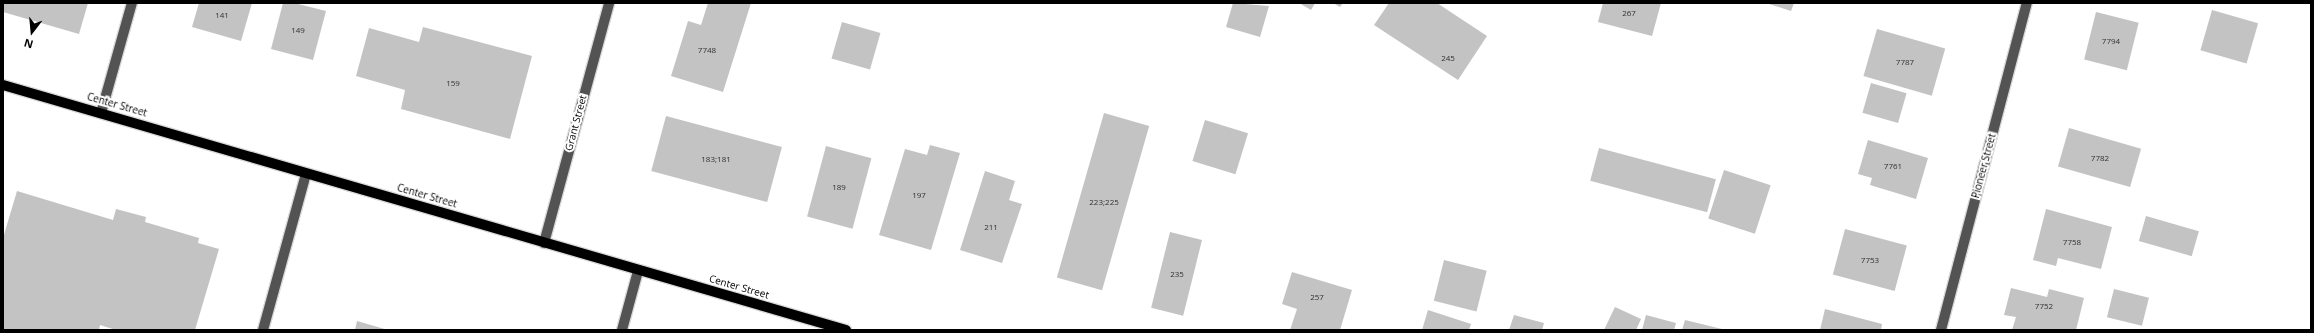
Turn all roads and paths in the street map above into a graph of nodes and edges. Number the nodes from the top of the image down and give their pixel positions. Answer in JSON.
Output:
{"nodes":[{"id":1,"x":132,"y":3,"type":"edge"},
{"id":2,"x":609,"y":3,"type":"edge"},
{"id":3,"x":2027,"y":3,"type":"edge"},
{"id":4,"x":3,"y":85,"type":"edge"},
{"id":5,"x":102,"y":113,"type":"junction"},
{"id":6,"x":306,"y":174,"type":"junction"},
{"id":7,"x":544,"y":243,"type":"junction"},
{"id":8,"x":638,"y":271,"type":"junction"},
{"id":9,"x":263,"y":330,"type":"edge"},
{"id":10,"x":622,"y":330,"type":"edge"},
{"id":11,"x":846,"y":330,"type":"edge"},
{"id":12,"x":1941,"y":330,"type":"edge"}],
"edges":[{"from":1,"to":5,"type":"street"},
{"from":2,"to":7,"type":"street","name":"Grant Street"},
{"from":3,"to":12,"type":"street","name":"Pioneer Street"},
{"from":4,"to":5,"type":"main road","name":"Center Street"},
{"from":5,"to":6,"type":"main road","name":"Center Street"},
{"from":6,"to":7,"type":"main road","name":"Center Street"},
{"from":6,"to":9,"type":"street"},
{"from":7,"to":8,"type":"main road","name":"Center Street"},
{"from":8,"to":10,"type":"street"},
{"from":8,"to":11,"type":"main road","name":"Center Street"}]}
